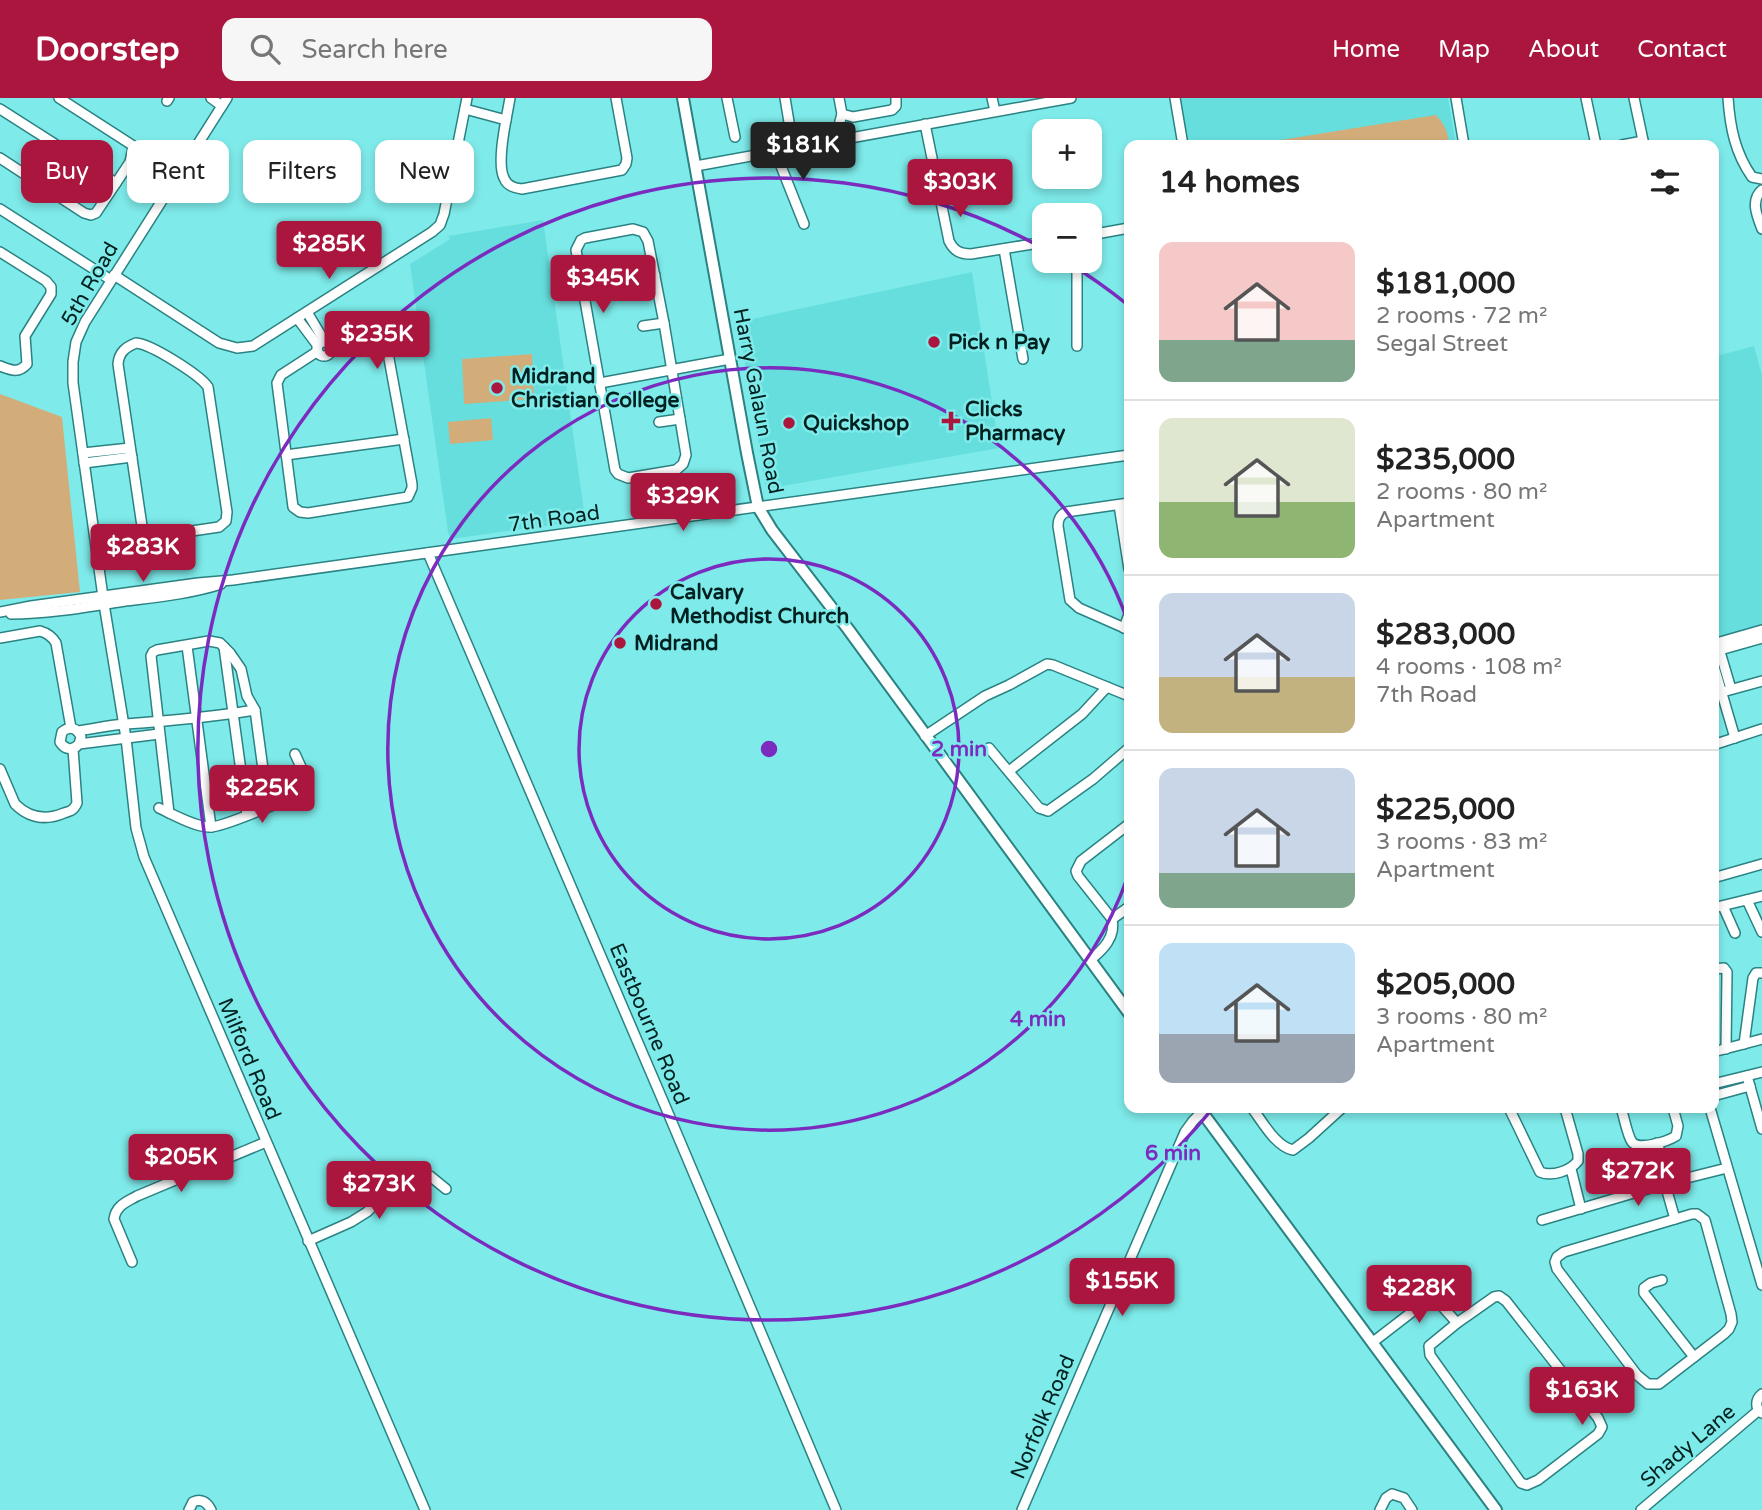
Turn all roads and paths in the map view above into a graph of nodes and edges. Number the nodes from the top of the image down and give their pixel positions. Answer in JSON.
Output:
{"nodes":[{"id":1,"x":59,"y":98,"type":"edge"},
{"id":2,"x":211,"y":98,"type":"edge"},
{"id":3,"x":467,"y":98,"type":"edge"},
{"id":4,"x":510,"y":98,"type":"edge"},
{"id":5,"x":616,"y":98,"type":"edge"},
{"id":6,"x":683,"y":98,"type":"edge"},
{"id":7,"x":727,"y":98,"type":"edge"},
{"id":8,"x":785,"y":98,"type":"edge"},
{"id":9,"x":839,"y":98,"type":"edge"},
{"id":10,"x":896,"y":98,"type":"edge"},
{"id":11,"x":992,"y":98,"type":"edge"},
{"id":12,"x":1071,"y":98,"type":"edge"},
{"id":13,"x":1175,"y":98,"type":"edge"},
{"id":14,"x":1456,"y":98,"type":"edge"},
{"id":15,"x":1586,"y":98,"type":"edge"},
{"id":16,"x":1634,"y":98,"type":"edge"},
{"id":17,"x":1728,"y":98,"type":"edge"},
{"id":18,"x":225,"y":102,"type":"edge"},
{"id":19,"x":0,"y":109,"type":"edge"},
{"id":20,"x":465,"y":109,"type":"junction"},
{"id":21,"x":995,"y":111,"type":"junction"},
{"id":22,"x":842,"y":114,"type":"junction"},
{"id":23,"x":506,"y":120,"type":"junction"},
{"id":24,"x":925,"y":124,"type":"junction"},
{"id":25,"x":790,"y":128,"type":"dead end"},
{"id":26,"x":735,"y":137,"type":"dead end"},
{"id":27,"x":201,"y":140,"type":"edge"},
{"id":28,"x":839,"y":140,"type":"junction"},
{"id":29,"x":1182,"y":140,"type":"edge"},
{"id":30,"x":1463,"y":140,"type":"edge"},
{"id":31,"x":1596,"y":140,"type":"edge"},
{"id":32,"x":1642,"y":140,"type":"edge"},
{"id":33,"x":127,"y":142,"type":"edge"},
{"id":34,"x":775,"y":151,"type":"junction"},
{"id":35,"x":0,"y":158,"type":"edge"},
{"id":36,"x":127,"y":166,"type":"edge"},
{"id":37,"x":696,"y":166,"type":"junction"},
{"id":38,"x":1762,"y":179,"type":"edge"},
{"id":39,"x":116,"y":183,"type":"junction"},
{"id":40,"x":1762,"y":190,"type":"edge"},
{"id":41,"x":160,"y":203,"type":"edge"},
{"id":42,"x":0,"y":209,"type":"edge"},
{"id":43,"x":804,"y":224,"type":"dead end"},
{"id":44,"x":1124,"y":229,"type":"edge"},
{"id":45,"x":1762,"y":229,"type":"edge"},
{"id":46,"x":1102,"y":232,"type":"edge"},
{"id":47,"x":1032,"y":244,"type":"edge"},
{"id":48,"x":1004,"y":249,"type":"junction"},
{"id":49,"x":0,"y":253,"type":"edge"},
{"id":50,"x":1077,"y":273,"type":"edge"},
{"id":51,"x":655,"y":275,"type":"junction"},
{"id":52,"x":112,"y":278,"type":"junction"},
{"id":53,"x":634,"y":279,"type":"dead end"},
{"id":54,"x":307,"y":312,"type":"junction"},
{"id":55,"x":297,"y":318,"type":"junction"},
{"id":56,"x":664,"y":323,"type":"junction"},
{"id":57,"x":643,"y":326,"type":"dead end"},
{"id":58,"x":1077,"y":346,"type":"dead end"},
{"id":59,"x":323,"y":347,"type":"junction"},
{"id":60,"x":730,"y":359,"type":"junction"},
{"id":61,"x":1023,"y":359,"type":"dead end"},
{"id":62,"x":0,"y":366,"type":"edge"},
{"id":63,"x":671,"y":371,"type":"junction"},
{"id":64,"x":600,"y":383,"type":"junction"},
{"id":65,"x":680,"y":419,"type":"junction"},
{"id":66,"x":659,"y":422,"type":"dead end"},
{"id":67,"x":404,"y":439,"type":"junction"},
{"id":68,"x":131,"y":453,"type":"junction"},
{"id":69,"x":286,"y":455,"type":"junction"},
{"id":70,"x":1124,"y":456,"type":"edge"},
{"id":71,"x":84,"y":458,"type":"junction"},
{"id":72,"x":1124,"y":504,"type":"edge"},
{"id":73,"x":758,"y":507,"type":"junction"},
{"id":74,"x":428,"y":553,"type":"junction"},
{"id":75,"x":104,"y":600,"type":"junction"},
{"id":76,"x":0,"y":613,"type":"edge"},
{"id":77,"x":1124,"y":628,"type":"edge"},
{"id":78,"x":1762,"y":630,"type":"edge"},
{"id":79,"x":0,"y":638,"type":"edge"},
{"id":80,"x":1762,"y":638,"type":"edge"},
{"id":81,"x":223,"y":645,"type":"junction"},
{"id":82,"x":187,"y":646,"type":"junction"},
{"id":83,"x":1719,"y":646,"type":"edge"},
{"id":84,"x":1719,"y":646,"type":"edge"},
{"id":85,"x":1719,"y":660,"type":"edge"},
{"id":86,"x":1719,"y":676,"type":"edge"},
{"id":87,"x":1762,"y":681,"type":"edge"},
{"id":88,"x":1107,"y":687,"type":"junction"},
{"id":89,"x":1726,"y":691,"type":"junction"},
{"id":90,"x":1124,"y":694,"type":"edge"},
{"id":91,"x":255,"y":710,"type":"junction"},
{"id":92,"x":233,"y":713,"type":"junction"},
{"id":93,"x":195,"y":719,"type":"junction"},
{"id":94,"x":158,"y":722,"type":"junction"},
{"id":95,"x":124,"y":724,"type":"junction"},
{"id":96,"x":138,"y":724,"type":"junction"},
{"id":97,"x":107,"y":726,"type":"junction"},
{"id":98,"x":74,"y":729,"type":"junction"},
{"id":99,"x":1762,"y":729,"type":"edge"},
{"id":100,"x":159,"y":734,"type":"junction"},
{"id":101,"x":139,"y":736,"type":"junction"},
{"id":102,"x":925,"y":736,"type":"junction"},
{"id":103,"x":126,"y":738,"type":"junction"},
{"id":104,"x":1735,"y":738,"type":"junction"},
{"id":105,"x":108,"y":740,"type":"junction"},
{"id":106,"x":1719,"y":743,"type":"edge"},
{"id":107,"x":76,"y":746,"type":"junction"},
{"id":108,"x":989,"y":748,"type":"dead end"},
{"id":109,"x":1124,"y":752,"type":"edge"},
{"id":110,"x":295,"y":754,"type":"dead end"},
{"id":111,"x":0,"y":769,"type":"edge"},
{"id":112,"x":1009,"y":771,"type":"junction"},
{"id":113,"x":268,"y":806,"type":"junction"},
{"id":114,"x":159,"y":808,"type":"dead end"},
{"id":115,"x":169,"y":813,"type":"junction"},
{"id":116,"x":247,"y":815,"type":"junction"},
{"id":117,"x":211,"y":827,"type":"junction"},
{"id":118,"x":1124,"y":828,"type":"edge"},
{"id":119,"x":1762,"y":864,"type":"edge"},
{"id":120,"x":1719,"y":876,"type":"edge"},
{"id":121,"x":1762,"y":896,"type":"edge"},
{"id":122,"x":1747,"y":900,"type":"junction"},
{"id":123,"x":1719,"y":907,"type":"edge"},
{"id":124,"x":1719,"y":909,"type":"edge"},
{"id":125,"x":1124,"y":911,"type":"edge"},
{"id":126,"x":1112,"y":919,"type":"junction"},
{"id":127,"x":1762,"y":932,"type":"edge"},
{"id":128,"x":1735,"y":933,"type":"dead end"},
{"id":129,"x":1090,"y":960,"type":"junction"},
{"id":130,"x":1719,"y":968,"type":"edge"},
{"id":131,"x":1762,"y":974,"type":"edge"},
{"id":132,"x":1124,"y":1006,"type":"edge"},
{"id":133,"x":1719,"y":1021,"type":"edge"},
{"id":134,"x":1726,"y":1021,"type":"junction"},
{"id":135,"x":1762,"y":1039,"type":"edge"},
{"id":136,"x":1744,"y":1044,"type":"junction"},
{"id":137,"x":1726,"y":1049,"type":"junction"},
{"id":138,"x":1719,"y":1051,"type":"edge"},
{"id":139,"x":1762,"y":1072,"type":"edge"},
{"id":140,"x":1748,"y":1081,"type":"junction"},
{"id":141,"x":1719,"y":1083,"type":"edge"},
{"id":142,"x":1719,"y":1094,"type":"edge"},
{"id":143,"x":1199,"y":1113,"type":"edge"},
{"id":144,"x":1203,"y":1113,"type":"edge"},
{"id":145,"x":1256,"y":1113,"type":"edge"},
{"id":146,"x":1336,"y":1113,"type":"edge"},
{"id":147,"x":1510,"y":1113,"type":"edge"},
{"id":148,"x":1566,"y":1113,"type":"edge"},
{"id":149,"x":1623,"y":1113,"type":"edge"},
{"id":150,"x":1675,"y":1113,"type":"edge"},
{"id":151,"x":1711,"y":1113,"type":"edge"},
{"id":152,"x":1762,"y":1129,"type":"edge"},
{"id":153,"x":266,"y":1142,"type":"junction"},
{"id":154,"x":1657,"y":1143,"type":"junction"},
{"id":155,"x":1727,"y":1168,"type":"junction"},
{"id":156,"x":1571,"y":1169,"type":"junction"},
{"id":157,"x":1668,"y":1183,"type":"junction"},
{"id":158,"x":446,"y":1189,"type":"dead end"},
{"id":159,"x":1581,"y":1209,"type":"junction"},
{"id":160,"x":1675,"y":1219,"type":"junction"},
{"id":161,"x":1542,"y":1220,"type":"dead end"},
{"id":162,"x":308,"y":1241,"type":"junction"},
{"id":163,"x":132,"y":1262,"type":"dead end"},
{"id":164,"x":1662,"y":1280,"type":"dead end"},
{"id":165,"x":1447,"y":1285,"type":"dead end"},
{"id":166,"x":1762,"y":1285,"type":"edge"},
{"id":167,"x":1433,"y":1296,"type":"junction"},
{"id":168,"x":1457,"y":1323,"type":"junction"},
{"id":169,"x":1373,"y":1342,"type":"junction"},
{"id":170,"x":1694,"y":1357,"type":"junction"},
{"id":171,"x":1762,"y":1394,"type":"edge"},
{"id":172,"x":1760,"y":1411,"type":"edge"},
{"id":173,"x":189,"y":1510,"type":"edge"},
{"id":174,"x":211,"y":1510,"type":"edge"},
{"id":175,"x":425,"y":1510,"type":"edge"},
{"id":176,"x":836,"y":1510,"type":"edge"},
{"id":177,"x":1022,"y":1510,"type":"edge"},
{"id":178,"x":1380,"y":1510,"type":"edge"},
{"id":179,"x":1412,"y":1510,"type":"edge"},
{"id":180,"x":1496,"y":1510,"type":"edge"},
{"id":181,"x":1641,"y":1510,"type":"edge"}],
"edges":[{"from":1,"to":33,"type":"street"},
{"from":2,"to":18,"type":"street"},
{"from":3,"to":20,"type":"street"},
{"from":4,"to":23,"type":"street"},
{"from":5,"to":23,"type":"street"},
{"from":6,"to":37,"type":"main road","name":"Harry Galaun Road"},
{"from":7,"to":26,"type":"street"},
{"from":8,"to":25,"type":"street"},
{"from":9,"to":22,"type":"street"},
{"from":10,"to":22,"type":"street"},
{"from":11,"to":21,"type":"street"},
{"from":12,"to":21,"type":"street"},
{"from":13,"to":29,"type":"street"},
{"from":14,"to":30,"type":"street"},
{"from":15,"to":31,"type":"street"},
{"from":16,"to":32,"type":"street"},
{"from":17,"to":38,"type":"street"},
{"from":18,"to":27,"type":"street","name":"5th Road"},
{"from":19,"to":39,"type":"street"},
{"from":20,"to":23,"type":"street"},
{"from":20,"to":54,"type":"street"},
{"from":21,"to":24,"type":"street"},
{"from":22,"to":28,"type":"street"},
{"from":24,"to":28,"type":"street"},
{"from":24,"to":48,"type":"street"},
{"from":28,"to":34,"type":"street"},
{"from":34,"to":37,"type":"street"},
{"from":34,"to":43,"type":"street"},
{"from":35,"to":39,"type":"street"},
{"from":36,"to":39,"type":"street"},
{"from":37,"to":60,"type":"main road","name":"Harry Galaun Road"},
{"from":40,"to":45,"type":"street"},
{"from":41,"to":52,"type":"street","name":"5th Road"},
{"from":42,"to":52,"type":"street"},
{"from":44,"to":46,"type":"street"},
{"from":47,"to":48,"type":"street"},
{"from":48,"to":61,"type":"street"},
{"from":49,"to":62,"type":"street"},
{"from":50,"to":58,"type":"street"},
{"from":51,"to":53,"type":"street"},
{"from":51,"to":56,"type":"street"},
{"from":51,"to":64,"type":"street"},
{"from":52,"to":55,"type":"street"},
{"from":52,"to":71,"type":"street","name":"5th Road"},
{"from":54,"to":55,"type":"street"},
{"from":54,"to":59,"type":"street"},
{"from":55,"to":59,"type":"street"},
{"from":56,"to":57,"type":"street"},
{"from":56,"to":63,"type":"street"},
{"from":59,"to":67,"type":"street"},
{"from":59,"to":69,"type":"street"},
{"from":60,"to":63,"type":"street"},
{"from":60,"to":73,"type":"main road","name":"Harry Galaun Road"},
{"from":63,"to":64,"type":"street"},
{"from":63,"to":65,"type":"street"},
{"from":64,"to":65,"type":"street"},
{"from":65,"to":66,"type":"street"},
{"from":67,"to":69,"type":"street"},
{"from":67,"to":69,"type":"street"},
{"from":68,"to":68,"type":"street"},
{"from":68,"to":71,"type":"street"},
{"from":70,"to":73,"type":"street","name":"7th Road"},
{"from":71,"to":75,"type":"street","name":"5th Road"},
{"from":72,"to":77,"type":"street"},
{"from":73,"to":74,"type":"street","name":"7th Road"},
{"from":73,"to":102,"type":"main road","name":"Harry Galaun Road"},
{"from":74,"to":75,"type":"street","name":"7th Road"},
{"from":74,"to":176,"type":"street","name":"Eastbourne Road"},
{"from":75,"to":76,"type":"street","name":"7th Road"},
{"from":75,"to":95,"type":"street","name":"Milford Road"},
{"from":78,"to":83,"type":"street"},
{"from":79,"to":98,"type":"street"},
{"from":80,"to":84,"type":"street"},
{"from":81,"to":82,"type":"street"},
{"from":81,"to":91,"type":"street"},
{"from":81,"to":92,"type":"street"},
{"from":82,"to":93,"type":"street"},
{"from":82,"to":94,"type":"street"},
{"from":85,"to":89,"type":"street"},
{"from":86,"to":89,"type":"street"},
{"from":87,"to":89,"type":"street"},
{"from":88,"to":90,"type":"street"},
{"from":88,"to":102,"type":"street"},
{"from":88,"to":112,"type":"street"},
{"from":89,"to":104,"type":"street"},
{"from":91,"to":92,"type":"street"},
{"from":91,"to":113,"type":"street"},
{"from":92,"to":93,"type":"street"},
{"from":92,"to":116,"type":"street"},
{"from":93,"to":94,"type":"street"},
{"from":93,"to":117,"type":"street"},
{"from":94,"to":96,"type":"street"},
{"from":94,"to":100,"type":"street"},
{"from":95,"to":96,"type":"street"},
{"from":95,"to":97,"type":"street"},
{"from":95,"to":103,"type":"street","name":"Milford Road"},
{"from":96,"to":101,"type":"street"},
{"from":97,"to":98,"type":"street"},
{"from":97,"to":105,"type":"street"},
{"from":98,"to":107,"type":"street"},
{"from":98,"to":107,"type":"street"},
{"from":99,"to":104,"type":"street"},
{"from":100,"to":101,"type":"street"},
{"from":100,"to":115,"type":"street"},
{"from":101,"to":103,"type":"street"},
{"from":102,"to":129,"type":"main road","name":"Harry Galaun Road"},
{"from":103,"to":105,"type":"street"},
{"from":103,"to":153,"type":"street","name":"Milford Road"},
{"from":104,"to":106,"type":"street"},
{"from":105,"to":107,"type":"street"},
{"from":107,"to":111,"type":"street"},
{"from":108,"to":112,"type":"street"},
{"from":109,"to":112,"type":"street"},
{"from":110,"to":113,"type":"street"},
{"from":113,"to":116,"type":"street"},
{"from":114,"to":115,"type":"street"},
{"from":115,"to":117,"type":"street"},
{"from":116,"to":117,"type":"street"},
{"from":118,"to":126,"type":"street"},
{"from":119,"to":120,"type":"street"},
{"from":121,"to":122,"type":"street"},
{"from":122,"to":123,"type":"street"},
{"from":122,"to":127,"type":"street"},
{"from":124,"to":128,"type":"street"},
{"from":125,"to":126,"type":"street"},
{"from":126,"to":129,"type":"street"},
{"from":129,"to":132,"type":"main road","name":"Harry Galaun Road"},
{"from":130,"to":134,"type":"street"},
{"from":131,"to":136,"type":"street"},
{"from":133,"to":134,"type":"street"},
{"from":134,"to":137,"type":"street"},
{"from":135,"to":136,"type":"street"},
{"from":136,"to":137,"type":"street"},
{"from":137,"to":138,"type":"street"},
{"from":139,"to":140,"type":"street"},
{"from":140,"to":141,"type":"street"},
{"from":140,"to":142,"type":"street"},
{"from":140,"to":152,"type":"street"},
{"from":143,"to":177,"type":"street","name":"Norfolk Road"},
{"from":144,"to":169,"type":"main road"},
{"from":145,"to":146,"type":"street"},
{"from":147,"to":156,"type":"street"},
{"from":148,"to":156,"type":"street"},
{"from":149,"to":154,"type":"street"},
{"from":150,"to":154,"type":"street"},
{"from":151,"to":155,"type":"street"},
{"from":153,"to":162,"type":"street","name":"Milford Road"},
{"from":153,"to":163,"type":"street"},
{"from":154,"to":157,"type":"street"},
{"from":155,"to":157,"type":"street"},
{"from":155,"to":166,"type":"street"},
{"from":156,"to":159,"type":"street"},
{"from":157,"to":159,"type":"street"},
{"from":157,"to":160,"type":"street"},
{"from":158,"to":162,"type":"street"},
{"from":159,"to":161,"type":"street"},
{"from":160,"to":170,"type":"street"},
{"from":160,"to":170,"type":"street"},
{"from":162,"to":175,"type":"street","name":"Milford Road"},
{"from":164,"to":170,"type":"street"},
{"from":165,"to":167,"type":"street"},
{"from":167,"to":168,"type":"street"},
{"from":167,"to":169,"type":"street"},
{"from":168,"to":168,"type":"street"},
{"from":169,"to":180,"type":"main road"},
{"from":171,"to":172,"type":"street","name":"Shady Lane"},
{"from":172,"to":181,"type":"street","name":"Shady Lane"},
{"from":173,"to":174,"type":"street"},
{"from":178,"to":179,"type":"street"}]}
